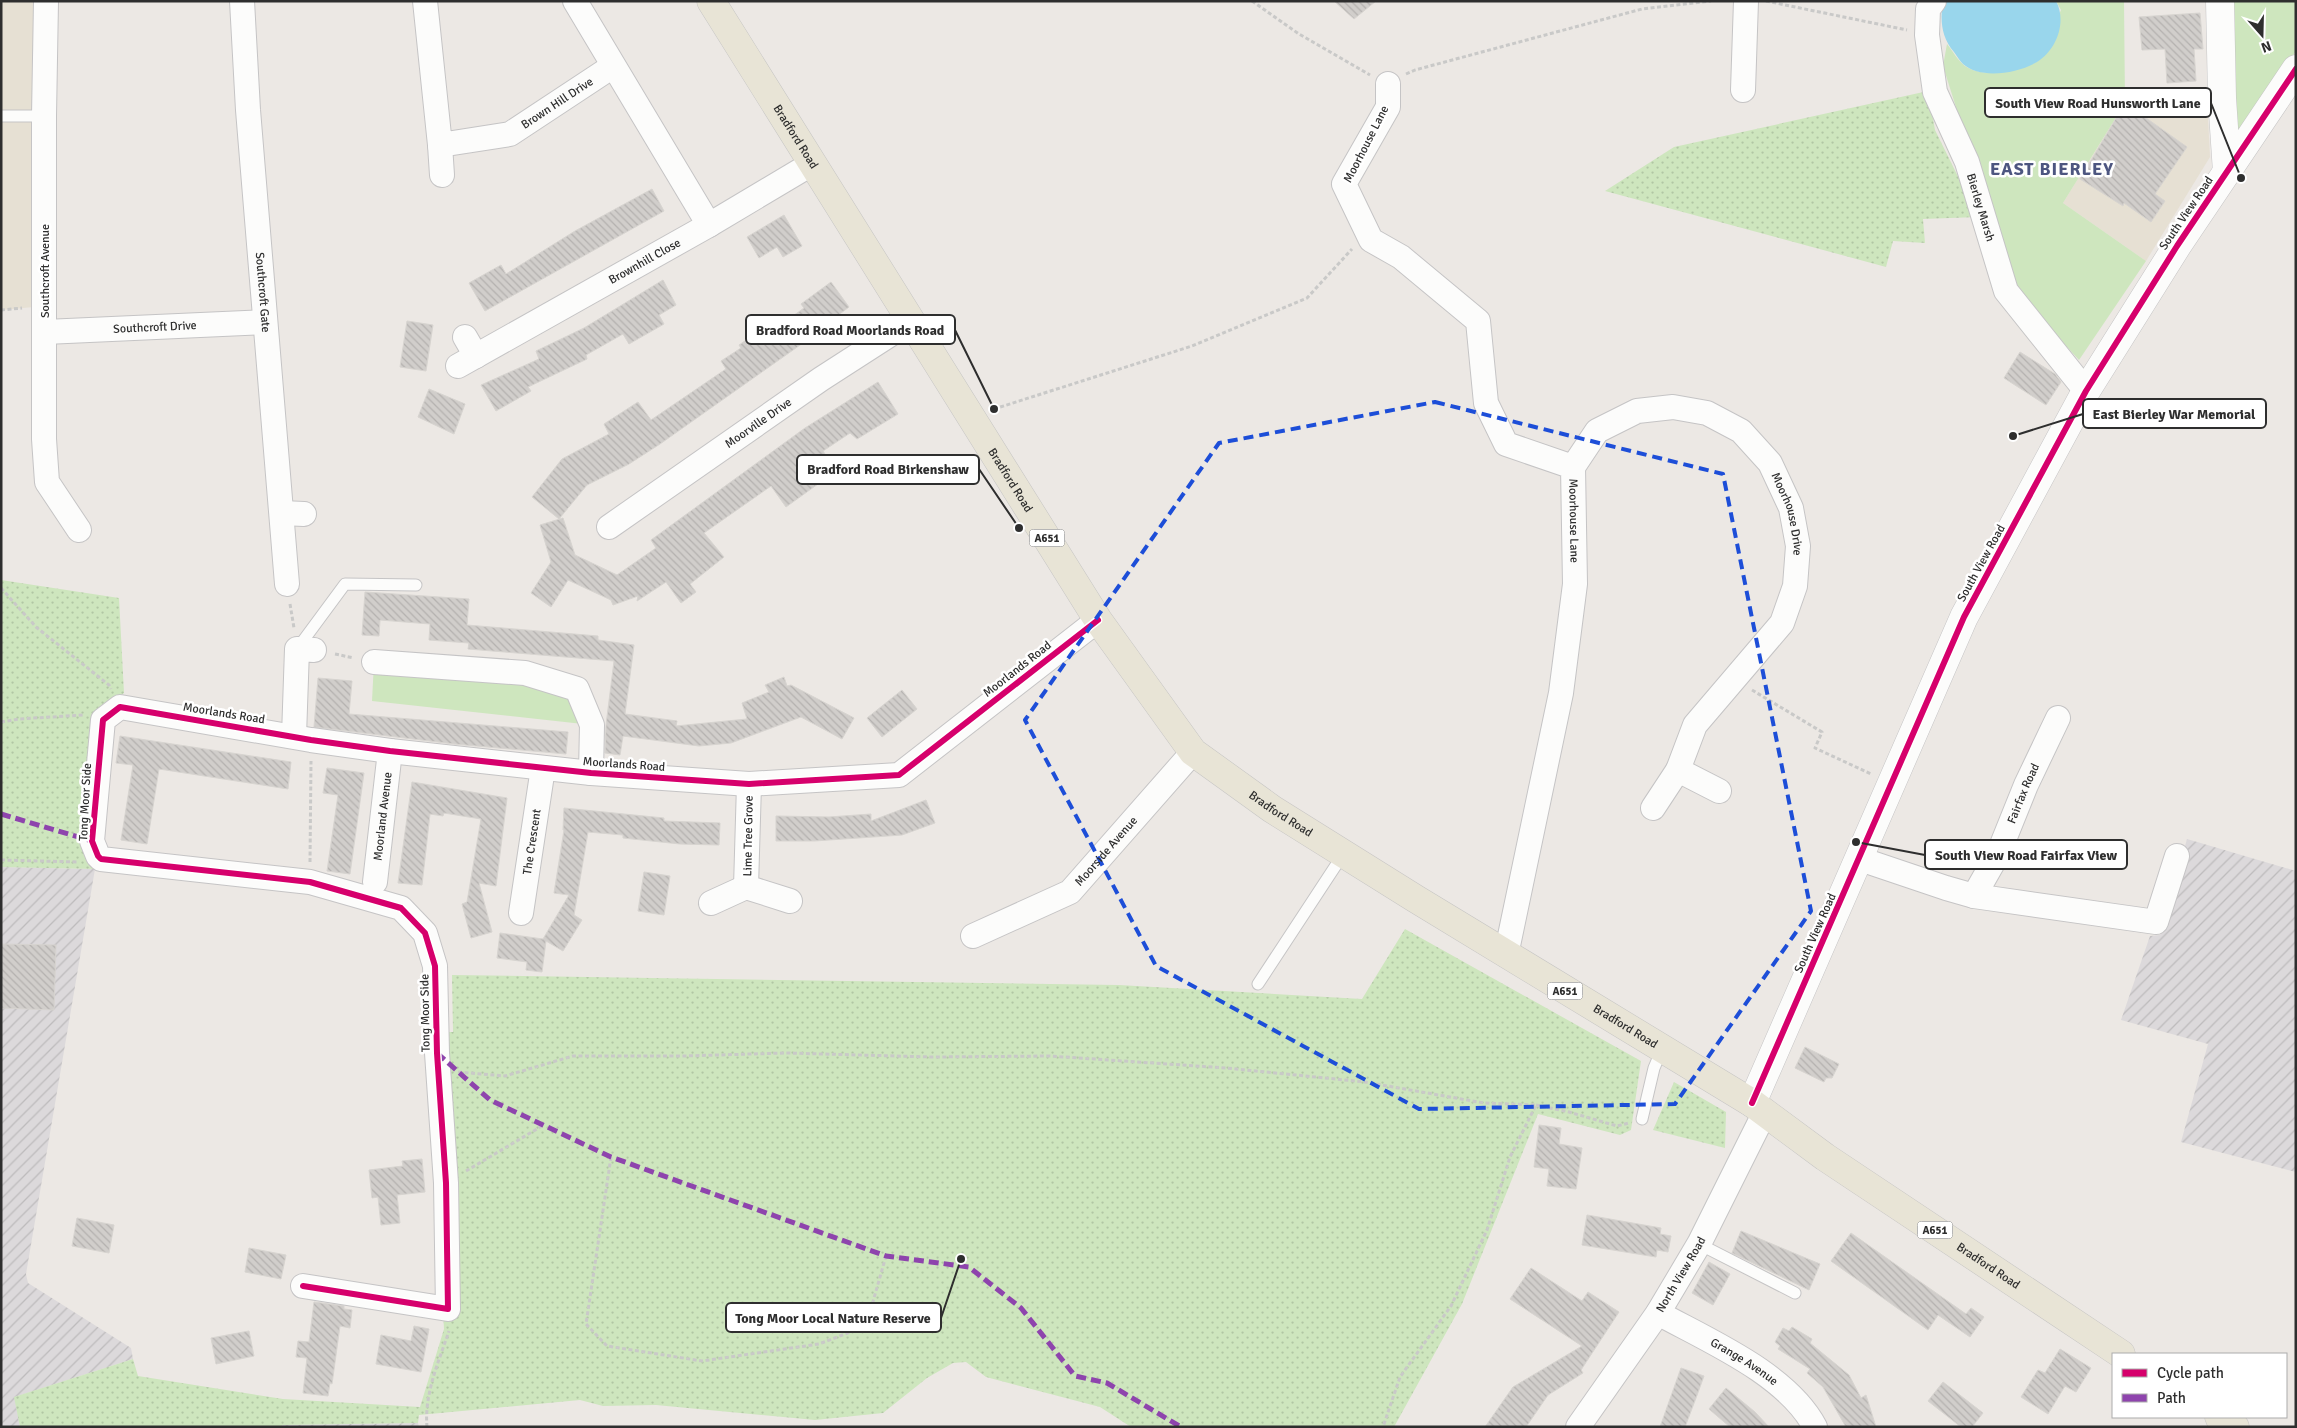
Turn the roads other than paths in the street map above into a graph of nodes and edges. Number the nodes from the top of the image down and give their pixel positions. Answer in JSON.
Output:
{"nodes":[{"id":1,"x":46,"y":1,"type":"edge"},
{"id":2,"x":242,"y":1,"type":"edge"},
{"id":3,"x":425,"y":1,"type":"edge"},
{"id":4,"x":575,"y":1,"type":"edge"},
{"id":5,"x":711,"y":1,"type":"edge"},
{"id":6,"x":1746,"y":1,"type":"edge"},
{"id":7,"x":1934,"y":1,"type":"edge"},
{"id":8,"x":2220,"y":1,"type":"edge"},
{"id":9,"x":613,"y":66,"type":"junction"},
{"id":10,"x":2296,"y":69,"type":"edge"},
{"id":11,"x":1388,"y":84,"type":"road end"},
{"id":12,"x":1744,"y":90,"type":"dead end"},
{"id":13,"x":1,"y":116,"type":"edge"},
{"id":14,"x":44,"y":116,"type":"junction"},
{"id":15,"x":440,"y":145,"type":"junction"},
{"id":16,"x":813,"y":164,"type":"junction"},
{"id":17,"x":2227,"y":172,"type":"junction"},
{"id":18,"x":442,"y":175,"type":"dead end"},
{"id":19,"x":709,"y":225,"type":"junction"},
{"id":20,"x":911,"y":321,"type":"junction"},
{"id":21,"x":266,"y":322,"type":"junction"},
{"id":22,"x":45,"y":332,"type":"junction"},
{"id":23,"x":466,"y":353,"type":"dead end"},
{"id":24,"x":2086,"y":391,"type":"junction"},
{"id":25,"x":1573,"y":467,"type":"junction"},
{"id":26,"x":609,"y":527,"type":"dead end"},
{"id":27,"x":82,"y":531,"type":"dead end"},
{"id":28,"x":287,"y":584,"type":"road end"},
{"id":29,"x":416,"y":585,"type":"dead end"},
{"id":30,"x":1098,"y":620,"type":"junction"},
{"id":31,"x":305,"y":649,"type":"joint"},
{"id":32,"x":374,"y":662,"type":"road end"},
{"id":33,"x":112,"y":713,"type":"joint"},
{"id":34,"x":2058,"y":718,"type":"dead end"},
{"id":35,"x":302,"y":738,"type":"junction"},
{"id":36,"x":390,"y":751,"type":"junction"},
{"id":37,"x":1194,"y":752,"type":"junction"},
{"id":38,"x":543,"y":768,"type":"junction"},
{"id":39,"x":1678,"y":770,"type":"junction"},
{"id":40,"x":591,"y":772,"type":"junction"},
{"id":41,"x":749,"y":784,"type":"junction"},
{"id":42,"x":1719,"y":791,"type":"dead end"},
{"id":43,"x":1653,"y":808,"type":"dead end"},
{"id":44,"x":1344,"y":853,"type":"junction"},
{"id":45,"x":2178,"y":856,"type":"dead end"},
{"id":46,"x":1860,"y":859,"type":"junction"},
{"id":47,"x":375,"y":882,"type":"dead end"},
{"id":48,"x":746,"y":887,"type":"junction"},
{"id":49,"x":1974,"y":896,"type":"junction"},
{"id":50,"x":790,"y":901,"type":"dead end"},
{"id":51,"x":710,"y":903,"type":"dead end"},
{"id":52,"x":521,"y":913,"type":"dead end"},
{"id":53,"x":973,"y":936,"type":"dead end"},
{"id":54,"x":1506,"y":955,"type":"junction"},
{"id":55,"x":1258,"y":984,"type":"dead end"},
{"id":56,"x":1663,"y":1048,"type":"junction"},
{"id":57,"x":1759,"y":1108,"type":"junction"},
{"id":58,"x":1642,"y":1119,"type":"road end"},
{"id":59,"x":1699,"y":1244,"type":"junction"},
{"id":60,"x":303,"y":1286,"type":"dead end"},
{"id":61,"x":1795,"y":1293,"type":"dead end"},
{"id":62,"x":1658,"y":1313,"type":"junction"},
{"id":63,"x":2120,"y":1353,"type":"edge"},
{"id":64,"x":2221,"y":1418,"type":"edge"},
{"id":65,"x":1578,"y":1427,"type":"edge"},
{"id":66,"x":1815,"y":1427,"type":"edge"},
{"id":67,"x":2235,"y":1427,"type":"edge"}],
"edges":[{"from":1,"to":14,"type":"street","name":"Southcroft Avenue"},
{"from":2,"to":21,"type":"street","name":"Southcroft Gate"},
{"from":3,"to":15,"type":"street"},
{"from":4,"to":9,"type":"street"},
{"from":5,"to":16,"type":"main road","name":"Bradford Road","number":"A651"},
{"from":6,"to":12,"type":"street"},
{"from":7,"to":24,"type":"street","name":"Bierley Marsh"},
{"from":8,"to":17,"type":"street"},
{"from":9,"to":15,"type":"street","name":"Brown Hill Drive"},
{"from":9,"to":19,"type":"street"},
{"from":10,"to":17,"type":"street","name":"South View Road"},
{"from":11,"to":25,"type":"street","name":"Moorhouse Lane"},
{"from":13,"to":14,"type":"lane"},
{"from":14,"to":22,"type":"street","name":"Southcroft Avenue"},
{"from":15,"to":18,"type":"street"},
{"from":16,"to":19,"type":"street","name":"Brownhill Close"},
{"from":16,"to":20,"type":"main road","name":"Bradford Road","number":"A651"},
{"from":17,"to":24,"type":"street","name":"South View Road"},
{"from":19,"to":23,"type":"street","name":"Brownhill Close"},
{"from":20,"to":26,"type":"street","name":"Moorville Drive"},
{"from":20,"to":30,"type":"main road","name":"Bradford Road","number":"A651"},
{"from":21,"to":22,"type":"street","name":"Southcroft Drive"},
{"from":21,"to":28,"type":"street","name":"Southcroft Gate"},
{"from":22,"to":27,"type":"street","name":"Southcroft Avenue"},
{"from":24,"to":46,"type":"street","name":"South View Road"},
{"from":25,"to":39,"type":"street","name":"Moorhouse Drive"},
{"from":25,"to":54,"type":"street","name":"Moorhouse Lane"},
{"from":29,"to":31,"type":"lane"},
{"from":30,"to":37,"type":"main road","name":"Bradford Road","number":"A651"},
{"from":30,"to":41,"type":"street","name":"Moorlands Road"},
{"from":31,"to":35,"type":"street"},
{"from":32,"to":40,"type":"street","name":"Moorlands Road"},
{"from":33,"to":35,"type":"street","name":"Moorlands Road"},
{"from":33,"to":60,"type":"street","name":"Tong Moor Side"},
{"from":34,"to":49,"type":"street","name":"Fairfax Road"},
{"from":35,"to":36,"type":"street","name":"Moorlands Road"},
{"from":36,"to":38,"type":"street","name":"Moorlands Road"},
{"from":36,"to":47,"type":"street","name":"Moorland Avenue"},
{"from":37,"to":44,"type":"main road","name":"Bradford Road","number":"A651"},
{"from":37,"to":53,"type":"street","name":"Moorside Avenue"},
{"from":38,"to":40,"type":"street","name":"Moorlands Road"},
{"from":38,"to":52,"type":"street","name":"The Crescent"},
{"from":39,"to":42,"type":"street"},
{"from":39,"to":43,"type":"street","name":"Moorhouse Drive"},
{"from":40,"to":41,"type":"street","name":"Moorlands Road"},
{"from":41,"to":48,"type":"street","name":"Lime Tree Grove"},
{"from":44,"to":54,"type":"main road","name":"Bradford Road","number":"A651"},
{"from":44,"to":55,"type":"lane"},
{"from":45,"to":49,"type":"street"},
{"from":46,"to":49,"type":"street"},
{"from":46,"to":57,"type":"street","name":"South View Road"},
{"from":48,"to":50,"type":"street","name":"Lime Tree Grove"},
{"from":48,"to":51,"type":"street","name":"Lime Tree Grove"},
{"from":54,"to":56,"type":"main road","name":"Bradford Road","number":"A651"},
{"from":56,"to":57,"type":"main road","name":"Bradford Road","number":"A651"},
{"from":56,"to":58,"type":"lane"},
{"from":57,"to":59,"type":"street","name":"North View Road"},
{"from":57,"to":63,"type":"main road","name":"Bradford Road","number":"A651"},
{"from":59,"to":61,"type":"lane"},
{"from":59,"to":62,"type":"street","name":"North View Road"},
{"from":62,"to":65,"type":"street","name":"North View Road"},
{"from":62,"to":66,"type":"street","name":"Grange Avenue"},
{"from":64,"to":67,"type":"main road"}]}
